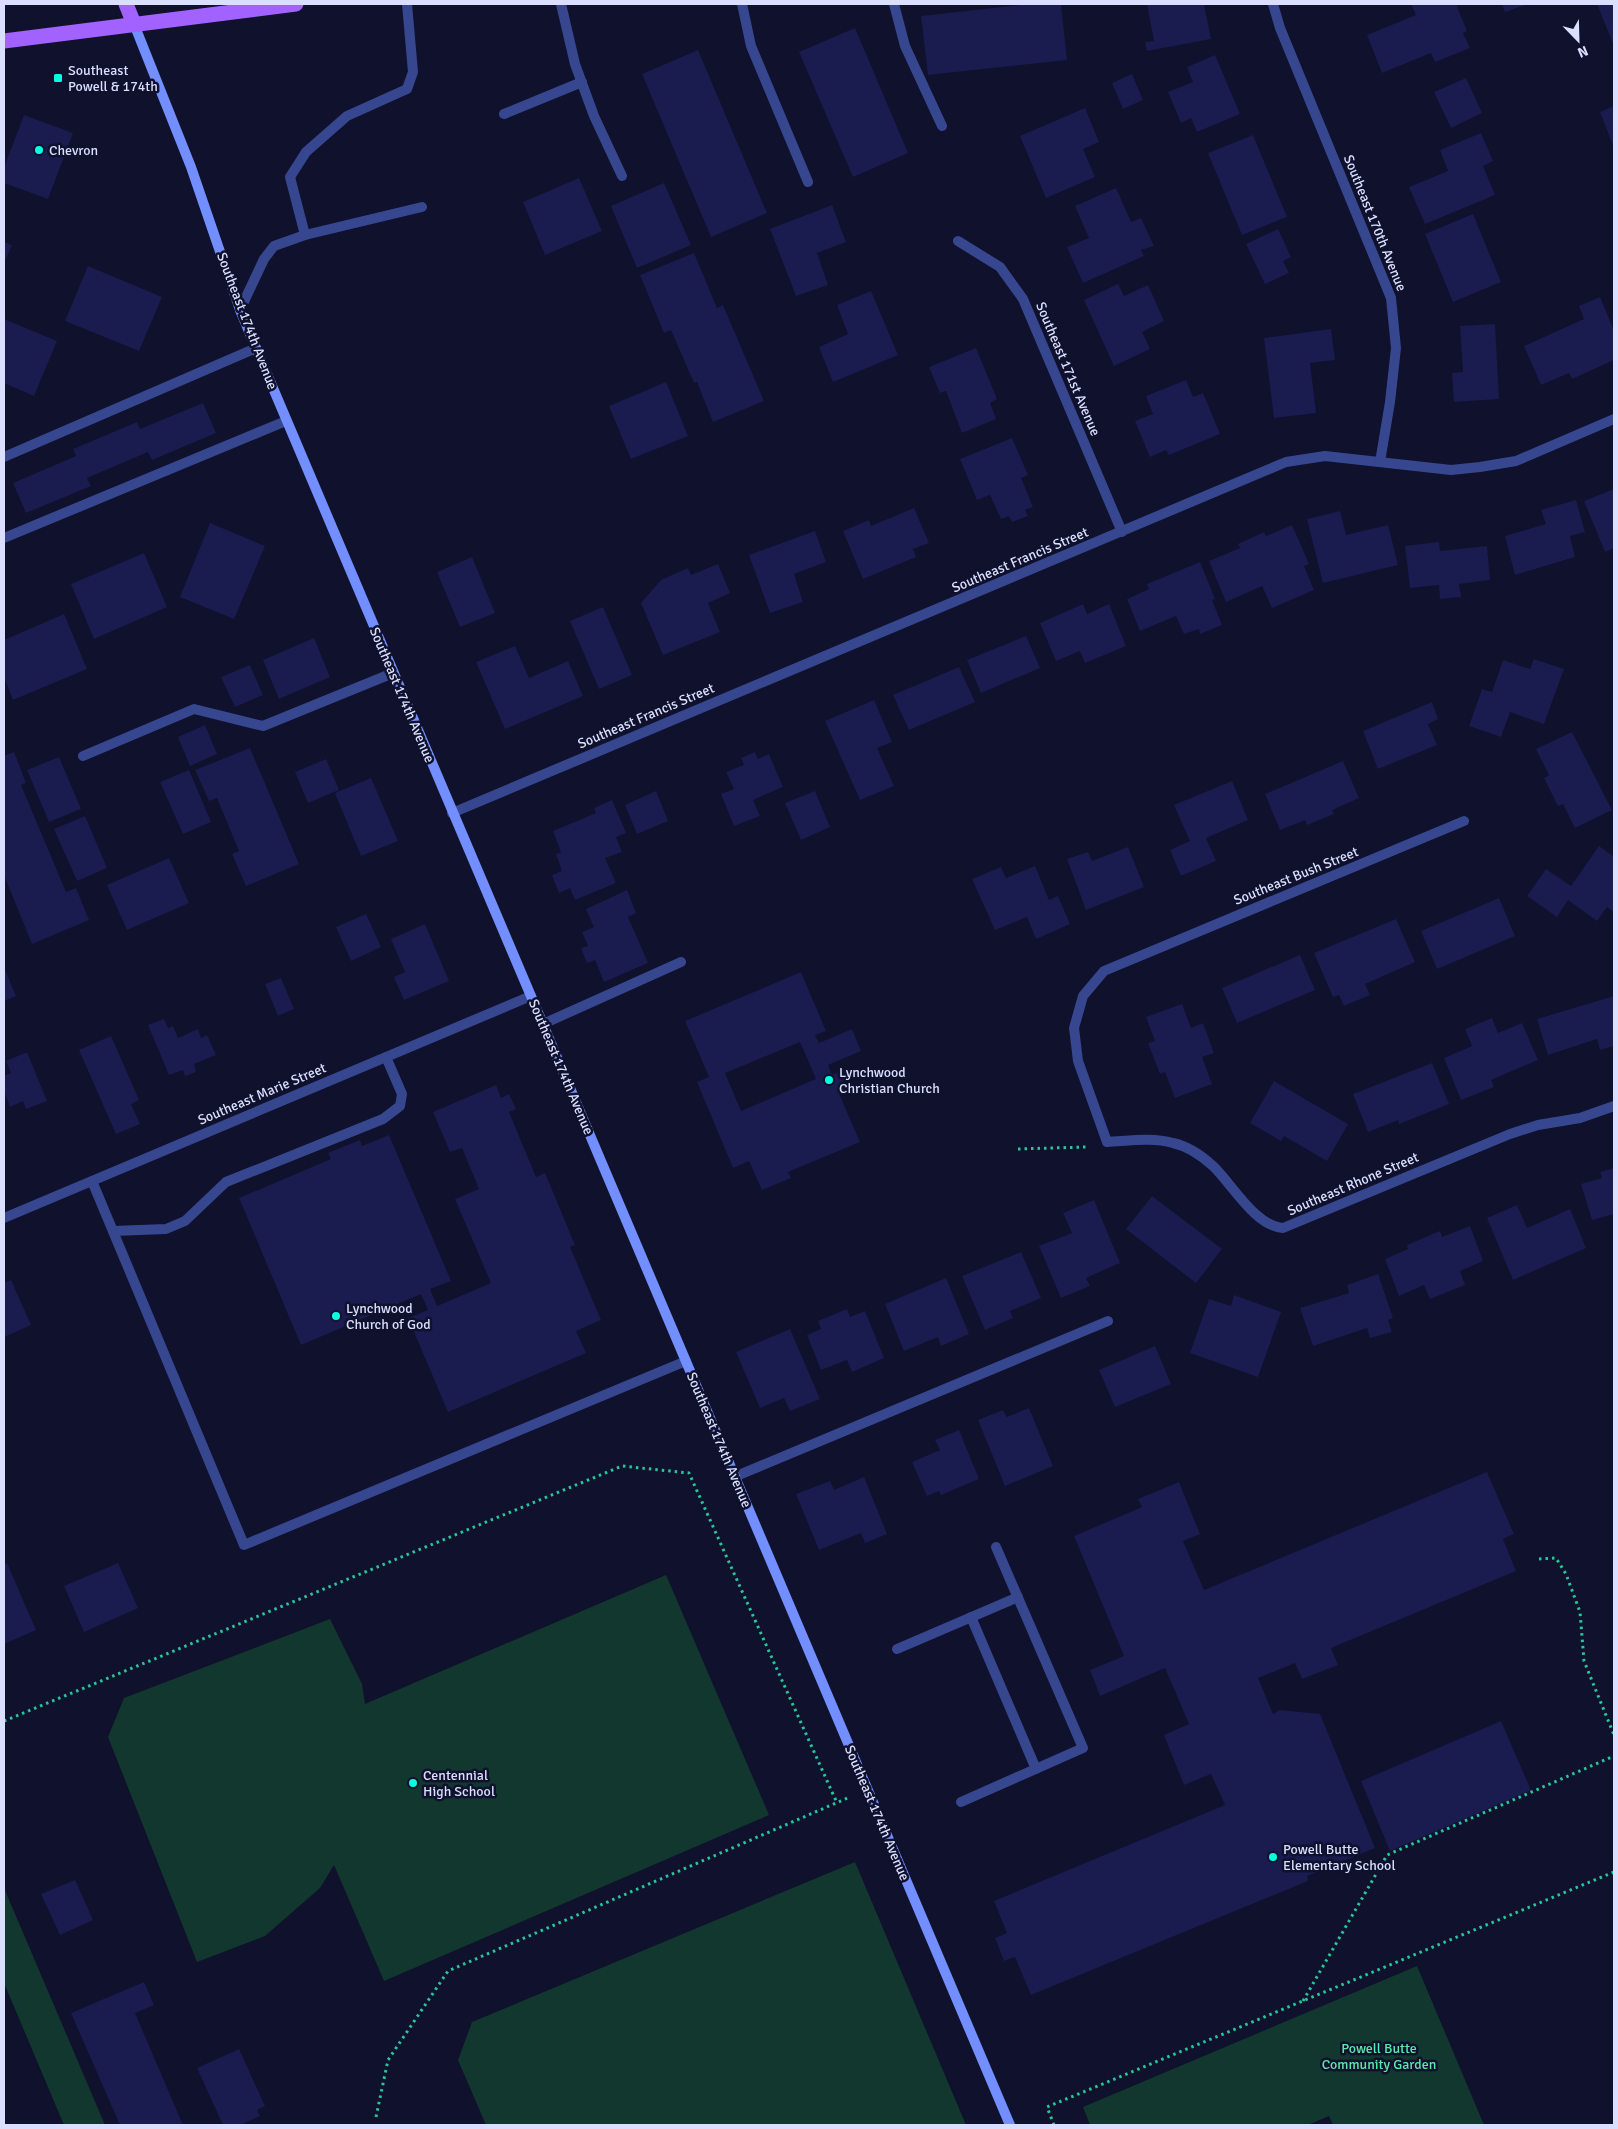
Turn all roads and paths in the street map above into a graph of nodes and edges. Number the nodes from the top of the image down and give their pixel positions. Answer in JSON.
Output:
{"nodes":[{"id":1,"x":126,"y":4,"type":"edge"},
{"id":2,"x":296,"y":4,"type":"edge"},
{"id":3,"x":407,"y":4,"type":"edge"},
{"id":4,"x":561,"y":4,"type":"edge"},
{"id":5,"x":742,"y":4,"type":"edge"},
{"id":6,"x":894,"y":4,"type":"edge"},
{"id":7,"x":1274,"y":4,"type":"edge"},
{"id":8,"x":134,"y":24,"type":"junction"},
{"id":9,"x":4,"y":41,"type":"edge"},
{"id":10,"x":582,"y":82,"type":"junction"},
{"id":11,"x":504,"y":114,"type":"dead end"},
{"id":12,"x":942,"y":126,"type":"dead end"},
{"id":13,"x":622,"y":176,"type":"dead end"},
{"id":14,"x":808,"y":182,"type":"dead end"},
{"id":15,"x":422,"y":207,"type":"dead end"},
{"id":16,"x":305,"y":235,"type":"junction"},
{"id":17,"x":958,"y":241,"type":"dead end"},
{"id":18,"x":240,"y":310,"type":"junction"},
{"id":19,"x":256,"y":348,"type":"junction"},
{"id":20,"x":1614,"y":419,"type":"edge"},
{"id":21,"x":286,"y":421,"type":"junction"},
{"id":22,"x":4,"y":457,"type":"edge"},
{"id":23,"x":1380,"y":462,"type":"junction"},
{"id":24,"x":1122,"y":532,"type":"junction"},
{"id":25,"x":4,"y":538,"type":"edge"},
{"id":26,"x":393,"y":673,"type":"junction"},
{"id":27,"x":83,"y":756,"type":"dead end"},
{"id":28,"x":452,"y":813,"type":"junction"},
{"id":29,"x":1464,"y":821,"type":"dead end"},
{"id":30,"x":681,"y":962,"type":"dead end"},
{"id":31,"x":531,"y":996,"type":"junction"},
{"id":32,"x":543,"y":1024,"type":"junction"},
{"id":33,"x":386,"y":1057,"type":"junction"},
{"id":34,"x":1614,"y":1106,"type":"edge"},
{"id":35,"x":1107,"y":1142,"type":"junction"},
{"id":36,"x":1018,"y":1150,"type":"dead end"},
{"id":37,"x":92,"y":1181,"type":"junction"},
{"id":38,"x":4,"y":1218,"type":"edge"},
{"id":39,"x":113,"y":1231,"type":"junction"},
{"id":40,"x":1108,"y":1321,"type":"dead end"},
{"id":41,"x":686,"y":1361,"type":"junction"},
{"id":42,"x":734,"y":1477,"type":"junction"},
{"id":43,"x":996,"y":1547,"type":"dead end"},
{"id":44,"x":1539,"y":1559,"type":"dead end"},
{"id":45,"x":1018,"y":1598,"type":"junction"},
{"id":46,"x":971,"y":1617,"type":"junction"},
{"id":47,"x":897,"y":1649,"type":"dead end"},
{"id":48,"x":4,"y":1721,"type":"edge"},
{"id":49,"x":1614,"y":1734,"type":"edge"},
{"id":50,"x":1614,"y":1756,"type":"edge"},
{"id":51,"x":1036,"y":1769,"type":"junction"},
{"id":52,"x":867,"y":1789,"type":"junction"},
{"id":53,"x":961,"y":1802,"type":"dead end"},
{"id":54,"x":837,"y":1803,"type":"junction"},
{"id":55,"x":1614,"y":1872,"type":"edge"},
{"id":56,"x":1303,"y":2001,"type":"junction"},
{"id":57,"x":376,"y":2117,"type":"dead end"},
{"id":58,"x":1010,"y":2125,"type":"edge"},
{"id":59,"x":1054,"y":2125,"type":"edge"}],
"edges":[{"from":1,"to":8,"type":"main road","name":"Southeast 174th Avenue"},
{"from":2,"to":8,"type":"main road"},
{"from":3,"to":16,"type":"street"},
{"from":4,"to":10,"type":"street"},
{"from":5,"to":14,"type":"street"},
{"from":6,"to":12,"type":"street"},
{"from":7,"to":23,"type":"street","name":"Southeast 170th Avenue"},
{"from":8,"to":9,"type":"main road"},
{"from":8,"to":18,"type":"street","name":"Southeast 174th Avenue"},
{"from":10,"to":11,"type":"street"},
{"from":10,"to":13,"type":"street"},
{"from":15,"to":16,"type":"street"},
{"from":16,"to":18,"type":"street"},
{"from":17,"to":24,"type":"street","name":"Southeast 171st Avenue"},
{"from":18,"to":19,"type":"street","name":"Southeast 174th Avenue"},
{"from":19,"to":21,"type":"street","name":"Southeast 174th Avenue"},
{"from":19,"to":22,"type":"street"},
{"from":20,"to":23,"type":"street","name":"Southeast Francis Street"},
{"from":21,"to":25,"type":"street"},
{"from":21,"to":26,"type":"street","name":"Southeast 174th Avenue"},
{"from":23,"to":24,"type":"street","name":"Southeast Francis Street"},
{"from":24,"to":28,"type":"street","name":"Southeast Francis Street"},
{"from":26,"to":27,"type":"street"},
{"from":26,"to":28,"type":"street","name":"Southeast 174th Avenue"},
{"from":28,"to":31,"type":"street","name":"Southeast 174th Avenue"},
{"from":29,"to":35,"type":"street","name":"Southeast Bush Street"},
{"from":30,"to":32,"type":"street"},
{"from":31,"to":32,"type":"street","name":"Southeast 174th Avenue"},
{"from":31,"to":33,"type":"street","name":"Southeast Marie Street"},
{"from":32,"to":41,"type":"street","name":"Southeast 174th Avenue"},
{"from":33,"to":37,"type":"street","name":"Southeast Marie Street"},
{"from":33,"to":39,"type":"street"},
{"from":34,"to":35,"type":"street","name":"Southeast Rhone Street"},
{"from":35,"to":36,"type":"path"},
{"from":37,"to":38,"type":"street","name":"Southeast Marie Street"},
{"from":37,"to":39,"type":"street"},
{"from":39,"to":41,"type":"street"},
{"from":40,"to":42,"type":"street"},
{"from":41,"to":42,"type":"street","name":"Southeast 174th Avenue"},
{"from":42,"to":52,"type":"street","name":"Southeast 174th Avenue"},
{"from":43,"to":45,"type":"street"},
{"from":44,"to":49,"type":"path"},
{"from":45,"to":46,"type":"street"},
{"from":45,"to":51,"type":"street"},
{"from":46,"to":47,"type":"street"},
{"from":46,"to":51,"type":"street"},
{"from":48,"to":54,"type":"path"},
{"from":50,"to":56,"type":"path"},
{"from":51,"to":53,"type":"street"},
{"from":52,"to":54,"type":"path"},
{"from":52,"to":58,"type":"street","name":"Southeast 174th Avenue"},
{"from":54,"to":57,"type":"path"},
{"from":55,"to":56,"type":"path"},
{"from":56,"to":59,"type":"path"}]}
